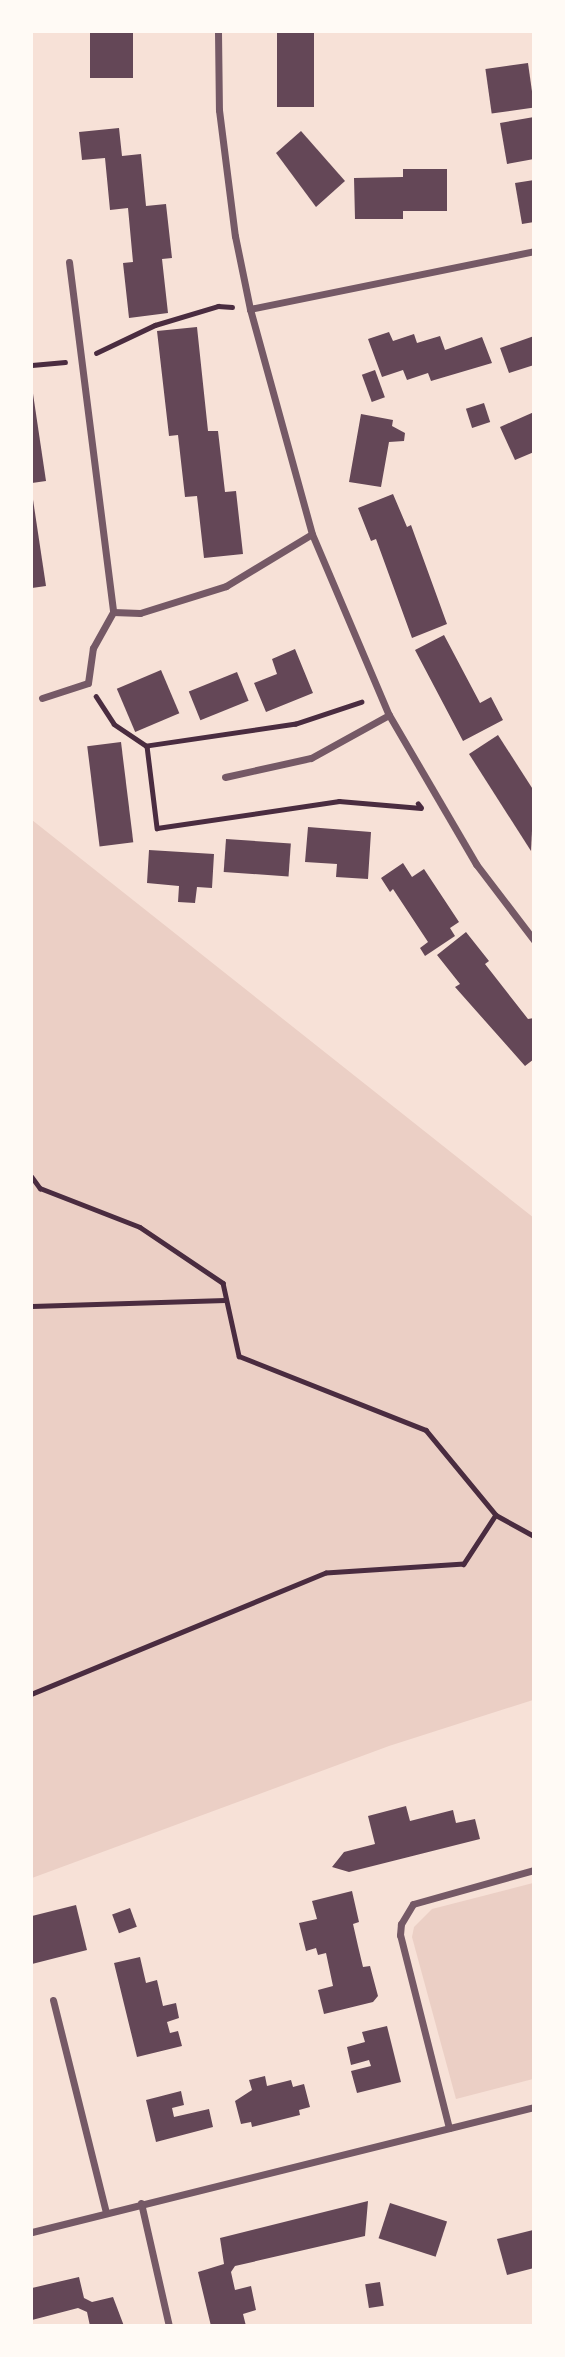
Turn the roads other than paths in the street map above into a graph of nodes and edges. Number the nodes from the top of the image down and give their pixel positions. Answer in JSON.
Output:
{"nodes":[{"id":1,"x":218,"y":32,"type":"edge"},
{"id":2,"x":534,"y":251,"type":"edge"},
{"id":3,"x":69,"y":262,"type":"dead end"},
{"id":4,"x":250,"y":309,"type":"junction"},
{"id":5,"x":312,"y":534,"type":"junction"},
{"id":6,"x":113,"y":612,"type":"junction"},
{"id":7,"x":42,"y":698,"type":"dead end"},
{"id":8,"x":389,"y":715,"type":"junction"},
{"id":9,"x":225,"y":777,"type":"dead end"},
{"id":10,"x":534,"y":940,"type":"edge"},
{"id":11,"x":534,"y":1870,"type":"edge"},
{"id":12,"x":53,"y":2000,"type":"dead end"},
{"id":13,"x":534,"y":2106,"type":"edge"},
{"id":14,"x":449,"y":2128,"type":"junction"},
{"id":15,"x":141,"y":2203,"type":"junction"},
{"id":16,"x":106,"y":2212,"type":"junction"},
{"id":17,"x":32,"y":2232,"type":"edge"},
{"id":18,"x":169,"y":2326,"type":"edge"}],
"edges":[{"from":1,"to":4,"type":"street"},
{"from":2,"to":4,"type":"street"},
{"from":3,"to":6,"type":"street"},
{"from":4,"to":5,"type":"street"},
{"from":5,"to":6,"type":"street"},
{"from":5,"to":8,"type":"street"},
{"from":6,"to":7,"type":"street"},
{"from":8,"to":9,"type":"street"},
{"from":8,"to":10,"type":"street"},
{"from":11,"to":14,"type":"street"},
{"from":12,"to":16,"type":"street"},
{"from":13,"to":14,"type":"street"},
{"from":14,"to":15,"type":"street"},
{"from":15,"to":16,"type":"street"},
{"from":15,"to":18,"type":"street"},
{"from":16,"to":17,"type":"street"}]}
